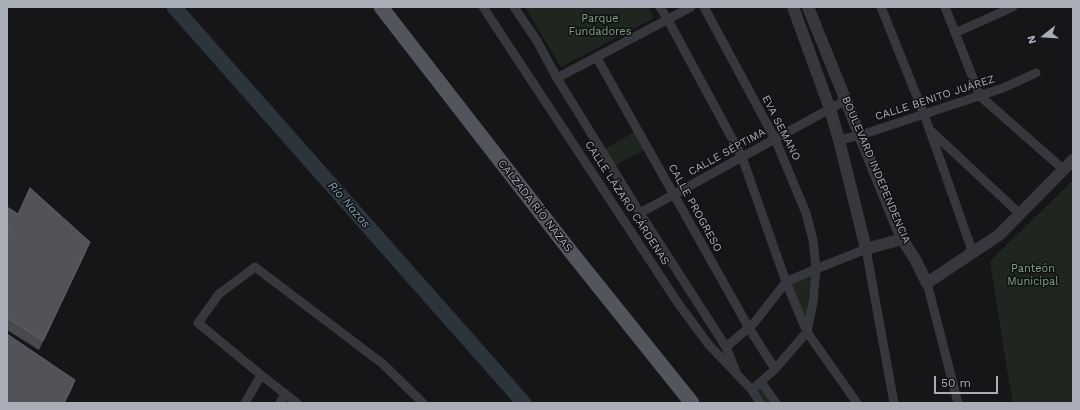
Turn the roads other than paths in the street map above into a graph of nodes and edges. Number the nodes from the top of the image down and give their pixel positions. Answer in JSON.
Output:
{"nodes":[{"id":1,"x":381,"y":7,"type":"edge"},
{"id":2,"x":483,"y":7,"type":"edge"},
{"id":3,"x":514,"y":7,"type":"edge"},
{"id":4,"x":660,"y":7,"type":"edge"},
{"id":5,"x":691,"y":7,"type":"edge"},
{"id":6,"x":704,"y":7,"type":"edge"},
{"id":7,"x":793,"y":7,"type":"edge"},
{"id":8,"x":809,"y":7,"type":"edge"},
{"id":9,"x":881,"y":7,"type":"edge"},
{"id":10,"x":945,"y":7,"type":"edge"},
{"id":11,"x":1013,"y":7,"type":"edge"},
{"id":12,"x":668,"y":20,"type":"junction"},
{"id":13,"x":955,"y":33,"type":"junction"},
{"id":14,"x":597,"y":58,"type":"junction"},
{"id":15,"x":1036,"y":73,"type":"dead end"},
{"id":16,"x":557,"y":78,"type":"junction"},
{"id":17,"x":980,"y":96,"type":"junction"},
{"id":18,"x":846,"y":100,"type":"junction"},
{"id":19,"x":830,"y":109,"type":"junction"},
{"id":20,"x":924,"y":114,"type":"junction"},
{"id":21,"x":929,"y":129,"type":"junction"},
{"id":22,"x":861,"y":135,"type":"junction"},
{"id":23,"x":775,"y":139,"type":"junction"},
{"id":24,"x":839,"y":140,"type":"junction"},
{"id":25,"x":742,"y":157,"type":"junction"},
{"id":26,"x":1073,"y":160,"type":"edge"},
{"id":27,"x":1063,"y":169,"type":"junction"},
{"id":28,"x":674,"y":195,"type":"junction"},
{"id":29,"x":640,"y":213,"type":"junction"},
{"id":30,"x":1020,"y":214,"type":"junction"},
{"id":31,"x":902,"y":239,"type":"junction"},
{"id":32,"x":866,"y":249,"type":"junction"},
{"id":33,"x":972,"y":253,"type":"junction"},
{"id":34,"x":816,"y":268,"type":"junction"},
{"id":35,"x":786,"y":282,"type":"junction"},
{"id":36,"x":927,"y":283,"type":"junction"},
{"id":37,"x":749,"y":328,"type":"junction"},
{"id":38,"x":807,"y":332,"type":"junction"},
{"id":39,"x":726,"y":347,"type":"junction"},
{"id":40,"x":775,"y":369,"type":"junction"},
{"id":41,"x":736,"y":373,"type":"junction"},
{"id":42,"x":261,"y":376,"type":"junction"},
{"id":43,"x":761,"y":382,"type":"junction"},
{"id":44,"x":752,"y":390,"type":"junction"},
{"id":45,"x":285,"y":394,"type":"junction"},
{"id":46,"x":245,"y":403,"type":"edge"},
{"id":47,"x":280,"y":403,"type":"edge"},
{"id":48,"x":297,"y":403,"type":"edge"},
{"id":49,"x":422,"y":403,"type":"edge"},
{"id":50,"x":692,"y":403,"type":"edge"},
{"id":51,"x":760,"y":403,"type":"edge"},
{"id":52,"x":776,"y":403,"type":"edge"},
{"id":53,"x":857,"y":403,"type":"edge"},
{"id":54,"x":894,"y":403,"type":"edge"},
{"id":55,"x":958,"y":403,"type":"edge"}],
"edges":[{"from":1,"to":50,"type":"main road","name":"CALZADA RÍO NAZAS"},
{"from":2,"to":41,"type":"street","name":"CALLE LÁZARO CÁRDENAS"},
{"from":3,"to":16,"type":"street"},
{"from":4,"to":12,"type":"street"},
{"from":5,"to":12,"type":"street"},
{"from":6,"to":23,"type":"street","name":"EVA SEMANO"},
{"from":7,"to":19,"type":"street","name":"BOULEVARD INDEPENDENCIA"},
{"from":8,"to":18,"type":"street","name":"BOULEVARD INDEPENDENCIA"},
{"from":9,"to":20,"type":"street"},
{"from":10,"to":13,"type":"street"},
{"from":11,"to":13,"type":"street"},
{"from":12,"to":14,"type":"street"},
{"from":12,"to":25,"type":"street"},
{"from":13,"to":17,"type":"street"},
{"from":14,"to":16,"type":"street"},
{"from":14,"to":28,"type":"street","name":"CALLE PROGRESO"},
{"from":15,"to":17,"type":"street","name":"CALLE BENITO JUÁREZ"},
{"from":16,"to":29,"type":"street"},
{"from":17,"to":20,"type":"street","name":"CALLE BENITO JUÁREZ"},
{"from":17,"to":27,"type":"street"},
{"from":18,"to":19,"type":"street","name":"CALLE SÉPTIMA"},
{"from":18,"to":22,"type":"street","name":"BOULEVARD INDEPENDENCIA"},
{"from":19,"to":23,"type":"street","name":"CALLE SÉPTIMA"},
{"from":19,"to":24,"type":"street","name":"BOULEVARD INDEPENDENCIA"},
{"from":20,"to":21,"type":"street"},
{"from":20,"to":22,"type":"street","name":"CALLE BENITO JUÁREZ"},
{"from":21,"to":30,"type":"street"},
{"from":21,"to":33,"type":"street"},
{"from":22,"to":24,"type":"street","name":"CALLE BENITO JUÁREZ"},
{"from":22,"to":31,"type":"street","name":"BOULEVARD INDEPENDENCIA"},
{"from":23,"to":25,"type":"street","name":"CALLE SÉPTIMA"},
{"from":23,"to":34,"type":"street","name":"EVA SEMANO"},
{"from":24,"to":32,"type":"street","name":"BOULEVARD INDEPENDENCIA"},
{"from":25,"to":28,"type":"street","name":"CALLE SÉPTIMA"},
{"from":25,"to":35,"type":"street"},
{"from":26,"to":27,"type":"street"},
{"from":27,"to":30,"type":"street"},
{"from":28,"to":29,"type":"street","name":"CALLE SÉPTIMA"},
{"from":28,"to":37,"type":"street","name":"CALLE PROGRESO"},
{"from":29,"to":39,"type":"street"},
{"from":30,"to":33,"type":"street"},
{"from":31,"to":32,"type":"street"},
{"from":31,"to":36,"type":"street","name":"BOULEVARD INDEPENDENCIA"},
{"from":32,"to":34,"type":"street"},
{"from":32,"to":54,"type":"street","name":"BOULEVARD INDEPENDENCIA"},
{"from":33,"to":36,"type":"street"},
{"from":34,"to":35,"type":"street"},
{"from":34,"to":38,"type":"street","name":"EVA SEMANO"},
{"from":35,"to":37,"type":"street"},
{"from":35,"to":38,"type":"street"},
{"from":36,"to":55,"type":"street","name":"BOULEVARD INDEPENDENCIA"},
{"from":37,"to":39,"type":"street"},
{"from":37,"to":40,"type":"street","name":"CALLE PROGRESO"},
{"from":38,"to":40,"type":"street"},
{"from":38,"to":53,"type":"street"},
{"from":39,"to":41,"type":"street"},
{"from":40,"to":43,"type":"street"},
{"from":41,"to":44,"type":"street","name":"CALLE LÁZARO CÁRDENAS"},
{"from":42,"to":45,"type":"street"},
{"from":42,"to":46,"type":"street"},
{"from":42,"to":49,"type":"street"},
{"from":43,"to":44,"type":"street"},
{"from":43,"to":52,"type":"street"},
{"from":44,"to":51,"type":"street","name":"CALLE LÁZARO CÁRDENAS"},
{"from":45,"to":47,"type":"street"},
{"from":45,"to":48,"type":"street"}]}
